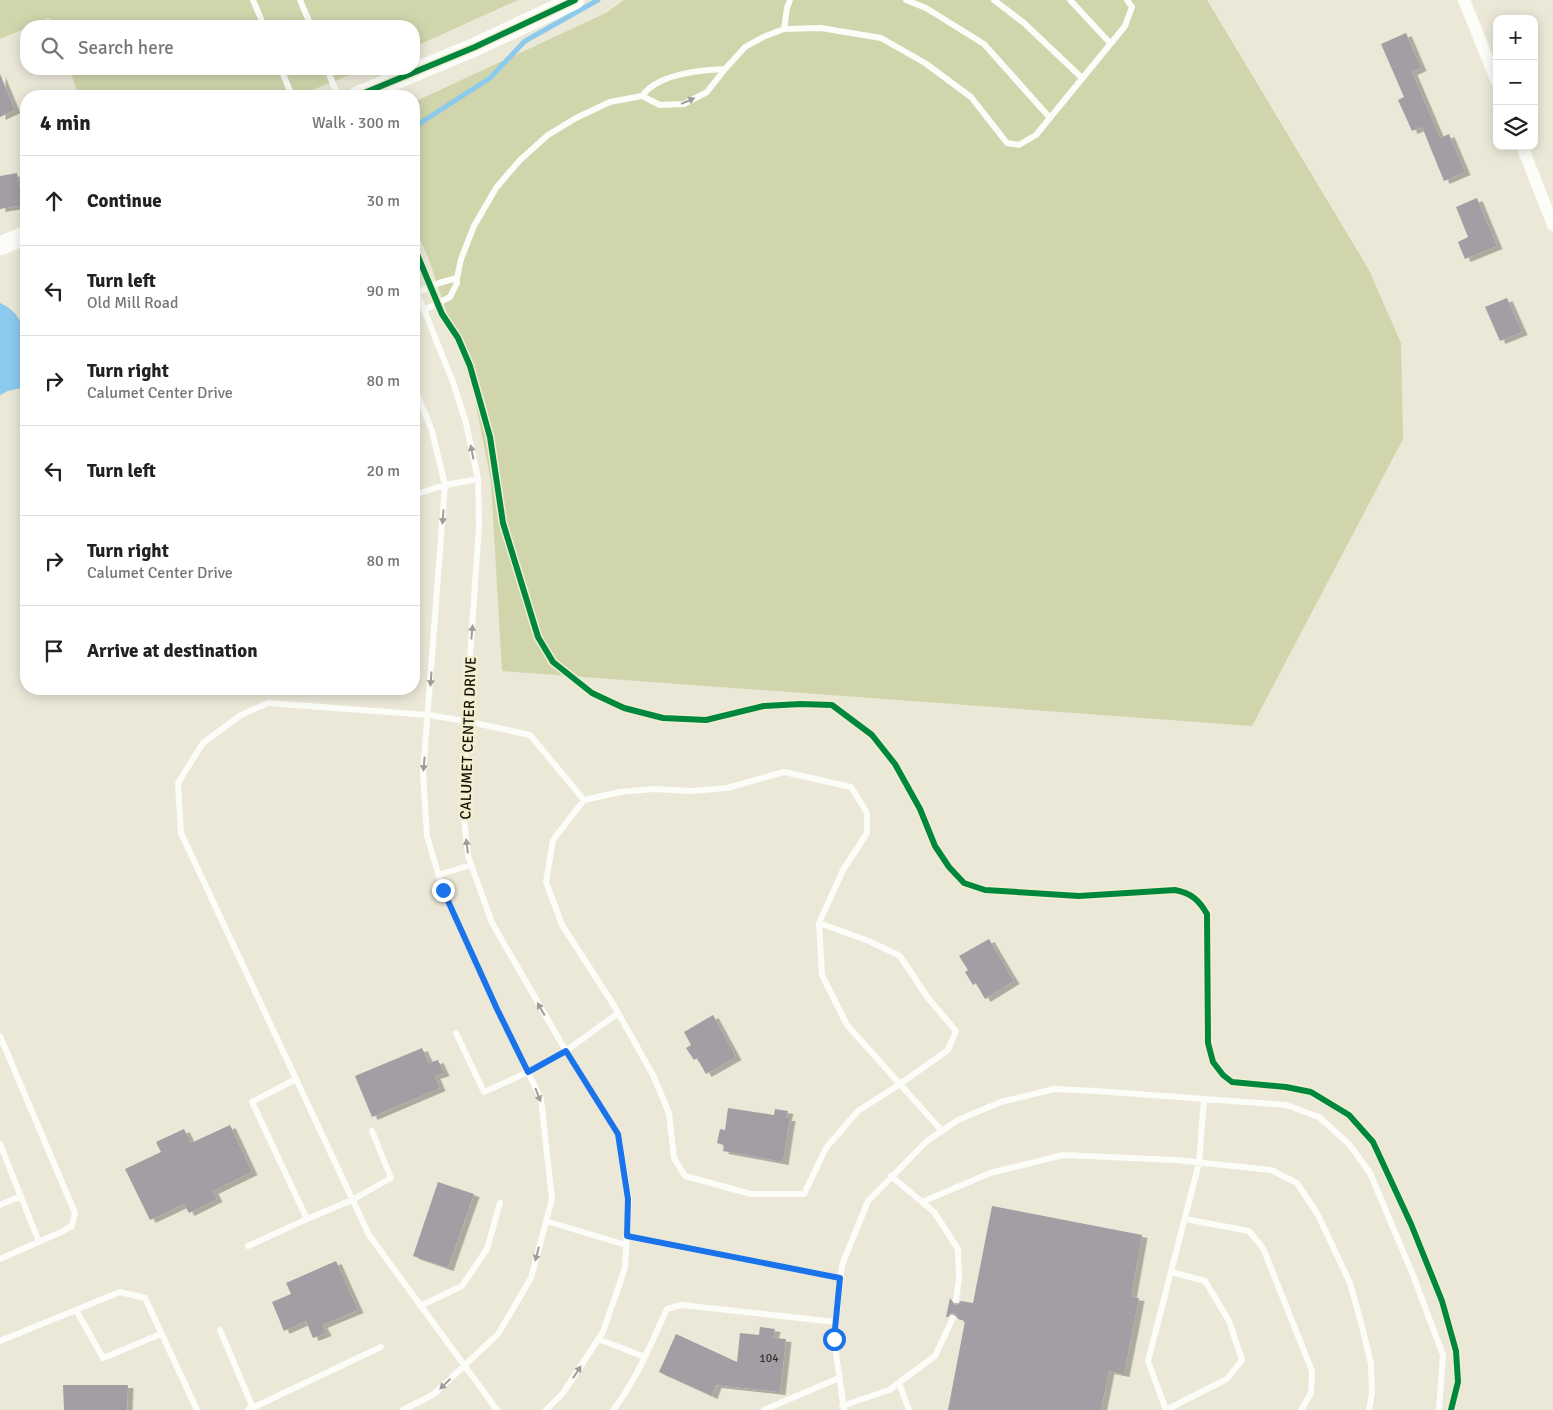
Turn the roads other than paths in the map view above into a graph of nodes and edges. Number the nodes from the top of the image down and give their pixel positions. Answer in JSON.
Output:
{"nodes":[{"id":1,"x":253,"y":0,"type":"edge"},
{"id":2,"x":300,"y":0,"type":"edge"},
{"id":3,"x":575,"y":0,"type":"edge"},
{"id":4,"x":790,"y":0,"type":"edge"},
{"id":5,"x":906,"y":0,"type":"edge"},
{"id":6,"x":994,"y":0,"type":"edge"},
{"id":7,"x":1070,"y":0,"type":"edge"},
{"id":8,"x":1127,"y":0,"type":"edge"},
{"id":9,"x":1464,"y":0,"type":"edge"},
{"id":10,"x":261,"y":20,"type":"edge"},
{"id":11,"x":308,"y":20,"type":"edge"},
{"id":12,"x":784,"y":29,"type":"junction"},
{"id":13,"x":1110,"y":43,"type":"junction"},
{"id":14,"x":725,"y":69,"type":"junction"},
{"id":15,"x":420,"y":70,"type":"edge"},
{"id":16,"x":1493,"y":72,"type":"edge"},
{"id":17,"x":283,"y":75,"type":"edge"},
{"id":18,"x":329,"y":75,"type":"edge"},
{"id":19,"x":407,"y":75,"type":"edge"},
{"id":20,"x":1082,"y":78,"type":"junction"},
{"id":21,"x":290,"y":90,"type":"edge"},
{"id":22,"x":336,"y":90,"type":"edge"},
{"id":23,"x":371,"y":90,"type":"edge"},
{"id":24,"x":642,"y":96,"type":"junction"},
{"id":25,"x":1050,"y":118,"type":"junction"},
{"id":26,"x":1524,"y":150,"type":"edge"},
{"id":27,"x":1549,"y":204,"type":"edge"},
{"id":28,"x":1553,"y":225,"type":"edge"},
{"id":29,"x":20,"y":238,"type":"edge"},
{"id":30,"x":0,"y":246,"type":"edge"},
{"id":31,"x":457,"y":278,"type":"junction"},
{"id":32,"x":420,"y":292,"type":"edge"},
{"id":33,"x":420,"y":300,"type":"edge"},
{"id":34,"x":424,"y":310,"type":"junction"},
{"id":35,"x":420,"y":401,"type":"edge"},
{"id":36,"x":478,"y":480,"type":"junction"},
{"id":37,"x":445,"y":485,"type":"junction"},
{"id":38,"x":420,"y":494,"type":"edge"},
{"id":39,"x":428,"y":715,"type":"junction"},
{"id":40,"x":466,"y":721,"type":"junction"},
{"id":41,"x":584,"y":800,"type":"junction"},
{"id":42,"x":471,"y":865,"type":"junction"},
{"id":43,"x":438,"y":875,"type":"junction"},
{"id":44,"x":819,"y":923,"type":"junction"},
{"id":45,"x":618,"y":1013,"type":"junction"},
{"id":46,"x":456,"y":1032,"type":"dead end"},
{"id":47,"x":0,"y":1036,"type":"edge"},
{"id":48,"x":566,"y":1051,"type":"junction"},
{"id":49,"x":528,"y":1072,"type":"junction"},
{"id":50,"x":296,"y":1079,"type":"junction"},
{"id":51,"x":900,"y":1084,"type":"junction"},
{"id":52,"x":1204,"y":1099,"type":"junction"},
{"id":53,"x":372,"y":1130,"type":"dead end"},
{"id":54,"x":942,"y":1131,"type":"junction"},
{"id":55,"x":0,"y":1144,"type":"edge"},
{"id":56,"x":3,"y":1158,"type":"edge"},
{"id":57,"x":1199,"y":1163,"type":"junction"},
{"id":58,"x":891,"y":1176,"type":"junction"},
{"id":59,"x":21,"y":1196,"type":"junction"},
{"id":60,"x":352,"y":1200,"type":"junction"},
{"id":61,"x":922,"y":1202,"type":"junction"},
{"id":62,"x":500,"y":1204,"type":"dead end"},
{"id":63,"x":0,"y":1205,"type":"edge"},
{"id":64,"x":307,"y":1219,"type":"junction"},
{"id":65,"x":1185,"y":1219,"type":"junction"},
{"id":66,"x":546,"y":1221,"type":"junction"},
{"id":67,"x":627,"y":1236,"type":"junction"},
{"id":68,"x":39,"y":1242,"type":"junction"},
{"id":69,"x":626,"y":1245,"type":"junction"},
{"id":70,"x":248,"y":1246,"type":"dead end"},
{"id":71,"x":0,"y":1259,"type":"edge"},
{"id":72,"x":1171,"y":1272,"type":"junction"},
{"id":73,"x":840,"y":1278,"type":"junction"},
{"id":74,"x":956,"y":1300,"type":"dead end"},
{"id":75,"x":420,"y":1306,"type":"junction"},
{"id":76,"x":76,"y":1310,"type":"junction"},
{"id":77,"x":953,"y":1318,"type":"dead end"},
{"id":78,"x":836,"y":1322,"type":"junction"},
{"id":79,"x":220,"y":1330,"type":"dead end"},
{"id":80,"x":161,"y":1334,"type":"junction"},
{"id":81,"x":598,"y":1339,"type":"junction"},
{"id":82,"x":0,"y":1341,"type":"edge"},
{"id":83,"x":381,"y":1347,"type":"dead end"},
{"id":84,"x":645,"y":1357,"type":"junction"},
{"id":85,"x":464,"y":1366,"type":"junction"},
{"id":86,"x":839,"y":1378,"type":"junction"},
{"id":87,"x":899,"y":1383,"type":"junction"},
{"id":88,"x":843,"y":1408,"type":"edge"},
{"id":89,"x":251,"y":1409,"type":"edge"},
{"id":90,"x":197,"y":1410,"type":"edge"},
{"id":91,"x":403,"y":1410,"type":"edge"},
{"id":92,"x":497,"y":1410,"type":"edge"},
{"id":93,"x":546,"y":1410,"type":"edge"},
{"id":94,"x":613,"y":1410,"type":"edge"},
{"id":95,"x":764,"y":1410,"type":"edge"},
{"id":96,"x":909,"y":1410,"type":"edge"},
{"id":97,"x":1166,"y":1410,"type":"edge"},
{"id":98,"x":1301,"y":1410,"type":"edge"},
{"id":99,"x":1369,"y":1410,"type":"edge"},
{"id":100,"x":1439,"y":1410,"type":"edge"}],
"edges":[{"from":1,"to":10,"type":"lane"},
{"from":2,"to":11,"type":"lane"},
{"from":3,"to":15,"type":"street"},
{"from":4,"to":12,"type":"lane"},
{"from":5,"to":25,"type":"lane"},
{"from":6,"to":20,"type":"lane"},
{"from":7,"to":13,"type":"lane"},
{"from":8,"to":13,"type":"lane"},
{"from":9,"to":16,"type":"street"},
{"from":12,"to":14,"type":"lane"},
{"from":12,"to":25,"type":"lane"},
{"from":13,"to":20,"type":"lane"},
{"from":14,"to":24,"type":"lane"},
{"from":24,"to":14,"type":"lane","one_way":true},
{"from":17,"to":21,"type":"lane"},
{"from":18,"to":22,"type":"lane"},
{"from":19,"to":23,"type":"street"},
{"from":20,"to":25,"type":"lane"},
{"from":24,"to":31,"type":"lane"},
{"from":26,"to":27,"type":"street"},
{"from":27,"to":28,"type":"street"},
{"from":29,"to":30,"type":"street"},
{"from":31,"to":32,"type":"lane"},
{"from":31,"to":34,"type":"lane"},
{"from":33,"to":34,"type":"lane","name":"CALUMET CENTER DRIVE"},
{"from":36,"to":34,"type":"lane","name":"CALUMET CENTER DRIVE","one_way":true},
{"from":35,"to":37,"type":"lane"},
{"from":36,"to":37,"type":"lane"},
{"from":40,"to":36,"type":"lane","name":"CALUMET CENTER DRIVE","one_way":true},
{"from":37,"to":38,"type":"lane"},
{"from":37,"to":39,"type":"lane","one_way":true},
{"from":39,"to":40,"type":"lane"},
{"from":39,"to":43,"type":"lane","one_way":true},
{"from":39,"to":50,"type":"lane"},
{"from":40,"to":41,"type":"lane"},
{"from":42,"to":40,"type":"lane","name":"CALUMET CENTER DRIVE","one_way":true},
{"from":41,"to":44,"type":"lane"},
{"from":41,"to":45,"type":"lane"},
{"from":42,"to":43,"type":"lane"},
{"from":48,"to":42,"type":"lane","name":"CALUMET CENTER DRIVE","one_way":true},
{"from":43,"to":49,"type":"lane"},
{"from":44,"to":51,"type":"lane"},
{"from":44,"to":51,"type":"lane"},
{"from":45,"to":48,"type":"lane"},
{"from":45,"to":51,"type":"lane"},
{"from":46,"to":49,"type":"lane"},
{"from":47,"to":68,"type":"lane"},
{"from":48,"to":49,"type":"lane"},
{"from":48,"to":67,"type":"lane","name":"CALUMET CENTER DRIVE"},
{"from":49,"to":66,"type":"lane","one_way":true},
{"from":50,"to":60,"type":"lane"},
{"from":50,"to":64,"type":"lane"},
{"from":51,"to":54,"type":"lane"},
{"from":52,"to":54,"type":"lane"},
{"from":52,"to":57,"type":"lane"},
{"from":52,"to":100,"type":"lane"},
{"from":53,"to":60,"type":"lane"},
{"from":54,"to":58,"type":"lane"},
{"from":55,"to":56,"type":"lane"},
{"from":56,"to":59,"type":"lane"},
{"from":57,"to":61,"type":"lane"},
{"from":57,"to":65,"type":"lane"},
{"from":57,"to":99,"type":"lane"},
{"from":58,"to":61,"type":"lane"},
{"from":58,"to":73,"type":"lane"},
{"from":59,"to":63,"type":"lane"},
{"from":59,"to":68,"type":"lane"},
{"from":60,"to":64,"type":"lane"},
{"from":60,"to":75,"type":"lane"},
{"from":61,"to":74,"type":"lane"},
{"from":62,"to":75,"type":"lane"},
{"from":64,"to":70,"type":"lane"},
{"from":65,"to":72,"type":"lane"},
{"from":65,"to":98,"type":"lane"},
{"from":66,"to":69,"type":"lane"},
{"from":66,"to":85,"type":"lane","one_way":true},
{"from":67,"to":69,"type":"lane","name":"CALUMET CENTER DRIVE"},
{"from":67,"to":73,"type":"lane"},
{"from":68,"to":71,"type":"lane"},
{"from":69,"to":81,"type":"lane","name":"CALUMET CENTER DRIVE"},
{"from":72,"to":97,"type":"lane"},
{"from":72,"to":97,"type":"lane"},
{"from":73,"to":78,"type":"lane"},
{"from":75,"to":85,"type":"lane"},
{"from":76,"to":80,"type":"lane"},
{"from":76,"to":80,"type":"lane"},
{"from":76,"to":82,"type":"lane"},
{"from":77,"to":87,"type":"lane"},
{"from":78,"to":84,"type":"lane"},
{"from":78,"to":86,"type":"lane"},
{"from":79,"to":89,"type":"lane"},
{"from":80,"to":90,"type":"lane"},
{"from":81,"to":84,"type":"lane"},
{"from":93,"to":81,"type":"lane","name":"CALUMET CENTER DRIVE","one_way":true},
{"from":83,"to":89,"type":"lane"},
{"from":84,"to":94,"type":"lane"},
{"from":85,"to":91,"type":"lane","one_way":true},
{"from":85,"to":92,"type":"lane"},
{"from":86,"to":88,"type":"lane"},
{"from":86,"to":95,"type":"lane"},
{"from":87,"to":88,"type":"lane"},
{"from":87,"to":96,"type":"lane"}]}
